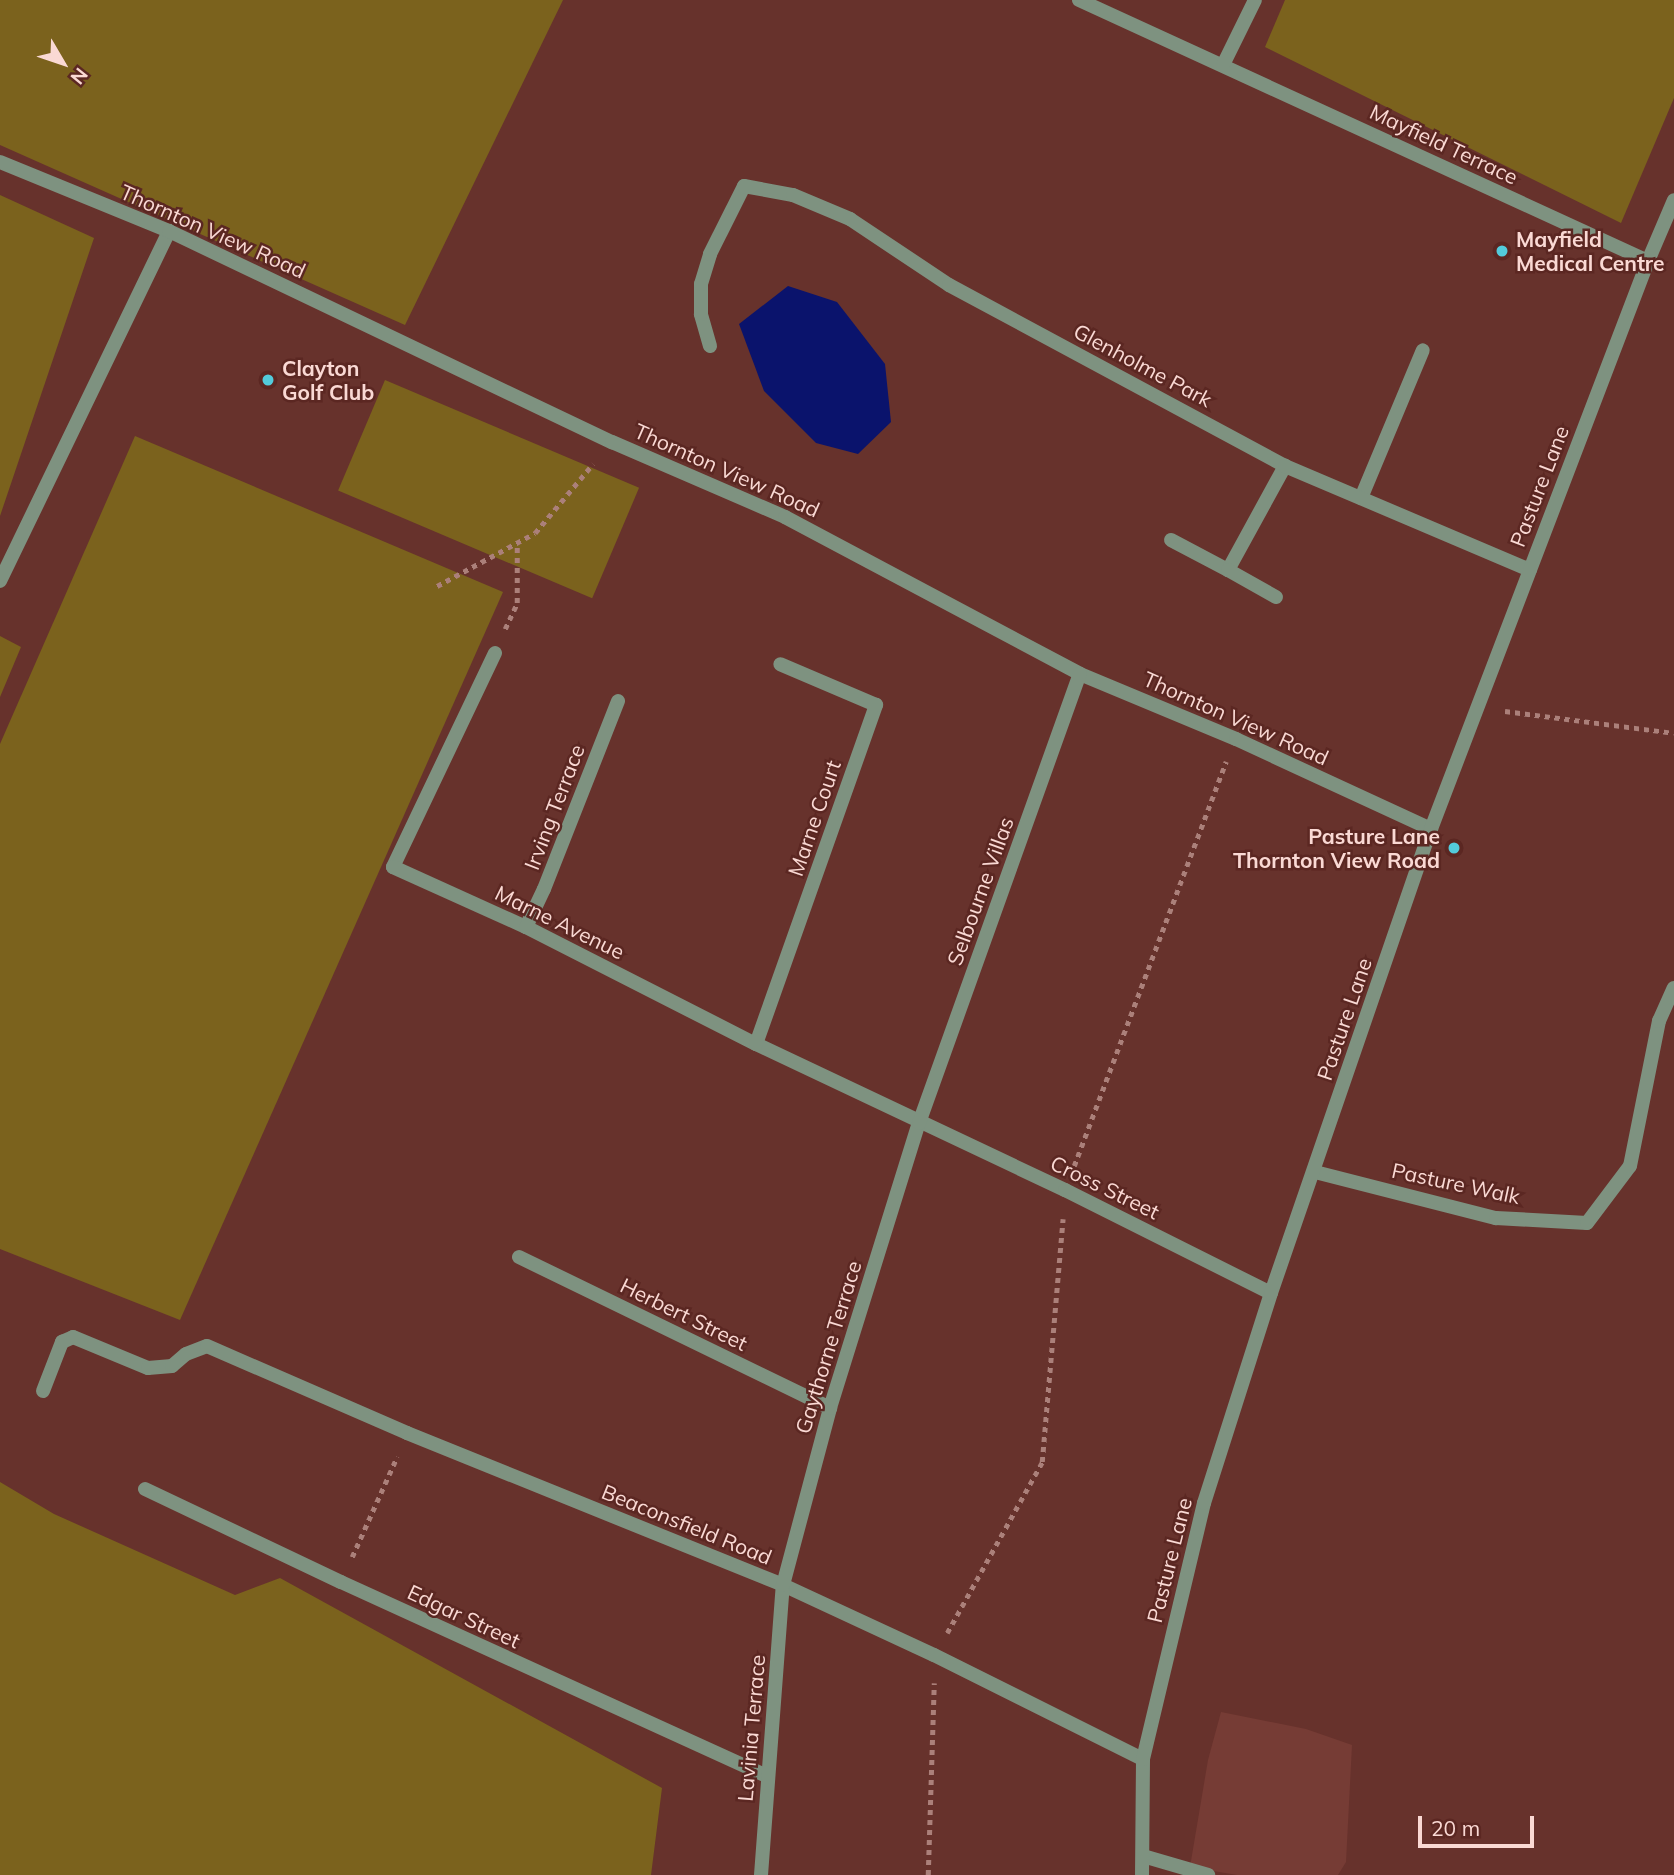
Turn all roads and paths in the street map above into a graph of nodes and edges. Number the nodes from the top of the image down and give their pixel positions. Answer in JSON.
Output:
{"nodes":[{"id":1,"x":1079,"y":0,"type":"edge"},
{"id":2,"x":1255,"y":0,"type":"edge"},
{"id":3,"x":1223,"y":65,"type":"junction"},
{"id":4,"x":0,"y":162,"type":"edge"},
{"id":5,"x":1674,"y":200,"type":"edge"},
{"id":6,"x":169,"y":231,"type":"junction"},
{"id":7,"x":1648,"y":261,"type":"junction"},
{"id":8,"x":710,"y":346,"type":"dead end"},
{"id":9,"x":1423,"y":350,"type":"dead end"},
{"id":10,"x":612,"y":442,"type":"junction"},
{"id":11,"x":1285,"y":466,"type":"junction"},
{"id":12,"x":1361,"y":498,"type":"junction"},
{"id":13,"x":1171,"y":540,"type":"dead end"},
{"id":14,"x":517,"y":542,"type":"junction"},
{"id":15,"x":1228,"y":570,"type":"junction"},
{"id":16,"x":1530,"y":570,"type":"junction"},
{"id":17,"x":0,"y":581,"type":"edge"},
{"id":18,"x":437,"y":586,"type":"dead end"},
{"id":19,"x":1276,"y":597,"type":"dead end"},
{"id":20,"x":495,"y":653,"type":"joint"},
{"id":21,"x":779,"y":664,"type":"dead end"},
{"id":22,"x":1080,"y":674,"type":"junction"},
{"id":23,"x":618,"y":701,"type":"dead end"},
{"id":24,"x":1478,"y":706,"type":"junction"},
{"id":25,"x":1674,"y":733,"type":"edge"},
{"id":26,"x":1236,"y":739,"type":"junction"},
{"id":27,"x":1431,"y":829,"type":"junction"},
{"id":28,"x":526,"y":927,"type":"junction"},
{"id":29,"x":1674,"y":988,"type":"edge"},
{"id":30,"x":756,"y":1044,"type":"junction"},
{"id":31,"x":919,"y":1123,"type":"junction"},
{"id":32,"x":1315,"y":1172,"type":"junction"},
{"id":33,"x":1065,"y":1189,"type":"junction"},
{"id":34,"x":520,"y":1257,"type":"dead end"},
{"id":35,"x":1270,"y":1293,"type":"junction"},
{"id":36,"x":43,"y":1391,"type":"dead end"},
{"id":37,"x":830,"y":1408,"type":"junction"},
{"id":38,"x":407,"y":1433,"type":"junction"},
{"id":39,"x":145,"y":1489,"type":"dead end"},
{"id":40,"x":341,"y":1582,"type":"junction"},
{"id":41,"x":783,"y":1585,"type":"junction"},
{"id":42,"x":934,"y":1655,"type":"junction"},
{"id":43,"x":1143,"y":1759,"type":"junction"},
{"id":44,"x":768,"y":1777,"type":"junction"},
{"id":45,"x":1143,"y":1856,"type":"junction"},
{"id":46,"x":761,"y":1875,"type":"edge"},
{"id":47,"x":928,"y":1875,"type":"edge"},
{"id":48,"x":1142,"y":1875,"type":"edge"},
{"id":49,"x":1208,"y":1875,"type":"edge"}],
"edges":[{"from":1,"to":3,"type":"street","name":"Mayfield Terrace"},
{"from":2,"to":3,"type":"street"},
{"from":3,"to":7,"type":"street","name":"Mayfield Terrace"},
{"from":4,"to":6,"type":"street","name":"Thornton View Road"},
{"from":5,"to":7,"type":"street","name":"Pasture Lane"},
{"from":6,"to":10,"type":"street","name":"Thornton View Road"},
{"from":6,"to":17,"type":"street"},
{"from":7,"to":16,"type":"street","name":"Pasture Lane"},
{"from":8,"to":11,"type":"street","name":"Glenholme Park"},
{"from":9,"to":12,"type":"street"},
{"from":10,"to":14,"type":"path"},
{"from":10,"to":22,"type":"street","name":"Thornton View Road"},
{"from":11,"to":12,"type":"street","name":"Glenholme Park"},
{"from":11,"to":15,"type":"street"},
{"from":12,"to":16,"type":"street","name":"Glenholme Park"},
{"from":13,"to":15,"type":"street"},
{"from":14,"to":18,"type":"path"},
{"from":14,"to":20,"type":"path"},
{"from":15,"to":19,"type":"street"},
{"from":16,"to":24,"type":"street","name":"Pasture Lane"},
{"from":20,"to":28,"type":"street","name":"Marne Avenue"},
{"from":21,"to":30,"type":"street","name":"Marne Court"},
{"from":22,"to":26,"type":"street","name":"Thornton View Road"},
{"from":22,"to":31,"type":"street","name":"Selbourne Villas"},
{"from":23,"to":28,"type":"street","name":"Irving Terrace"},
{"from":24,"to":25,"type":"path"},
{"from":24,"to":27,"type":"street","name":"Pasture Lane"},
{"from":26,"to":27,"type":"street","name":"Thornton View Road"},
{"from":26,"to":33,"type":"path"},
{"from":27,"to":32,"type":"street","name":"Pasture Lane"},
{"from":28,"to":30,"type":"street","name":"Marne Avenue"},
{"from":29,"to":32,"type":"street","name":"Pasture Walk"},
{"from":30,"to":31,"type":"street","name":"Marne Avenue"},
{"from":31,"to":33,"type":"street","name":"Cross Street"},
{"from":31,"to":37,"type":"street","name":"Gaythorne Terrace"},
{"from":32,"to":35,"type":"street","name":"Pasture Lane"},
{"from":33,"to":35,"type":"street","name":"Cross Street"},
{"from":33,"to":42,"type":"path"},
{"from":34,"to":37,"type":"street","name":"Herbert Street"},
{"from":35,"to":43,"type":"street","name":"Pasture Lane"},
{"from":36,"to":38,"type":"street","name":"Beaconsfield Road"},
{"from":37,"to":41,"type":"street","name":"Gaythorne Terrace"},
{"from":38,"to":40,"type":"path"},
{"from":38,"to":41,"type":"street","name":"Beaconsfield Road"},
{"from":39,"to":40,"type":"street","name":"Edgar Street"},
{"from":40,"to":44,"type":"street","name":"Edgar Street"},
{"from":41,"to":42,"type":"street","name":"Beaconsfield Road"},
{"from":41,"to":44,"type":"street","name":"Lavinia Terrace"},
{"from":42,"to":43,"type":"street","name":"Beaconsfield Road"},
{"from":42,"to":47,"type":"path"},
{"from":43,"to":45,"type":"street","name":"Pasture Lane"},
{"from":44,"to":46,"type":"street","name":"Lavinia Terrace"},
{"from":45,"to":48,"type":"street","name":"Pasture Lane"},
{"from":45,"to":49,"type":"street"}]}
